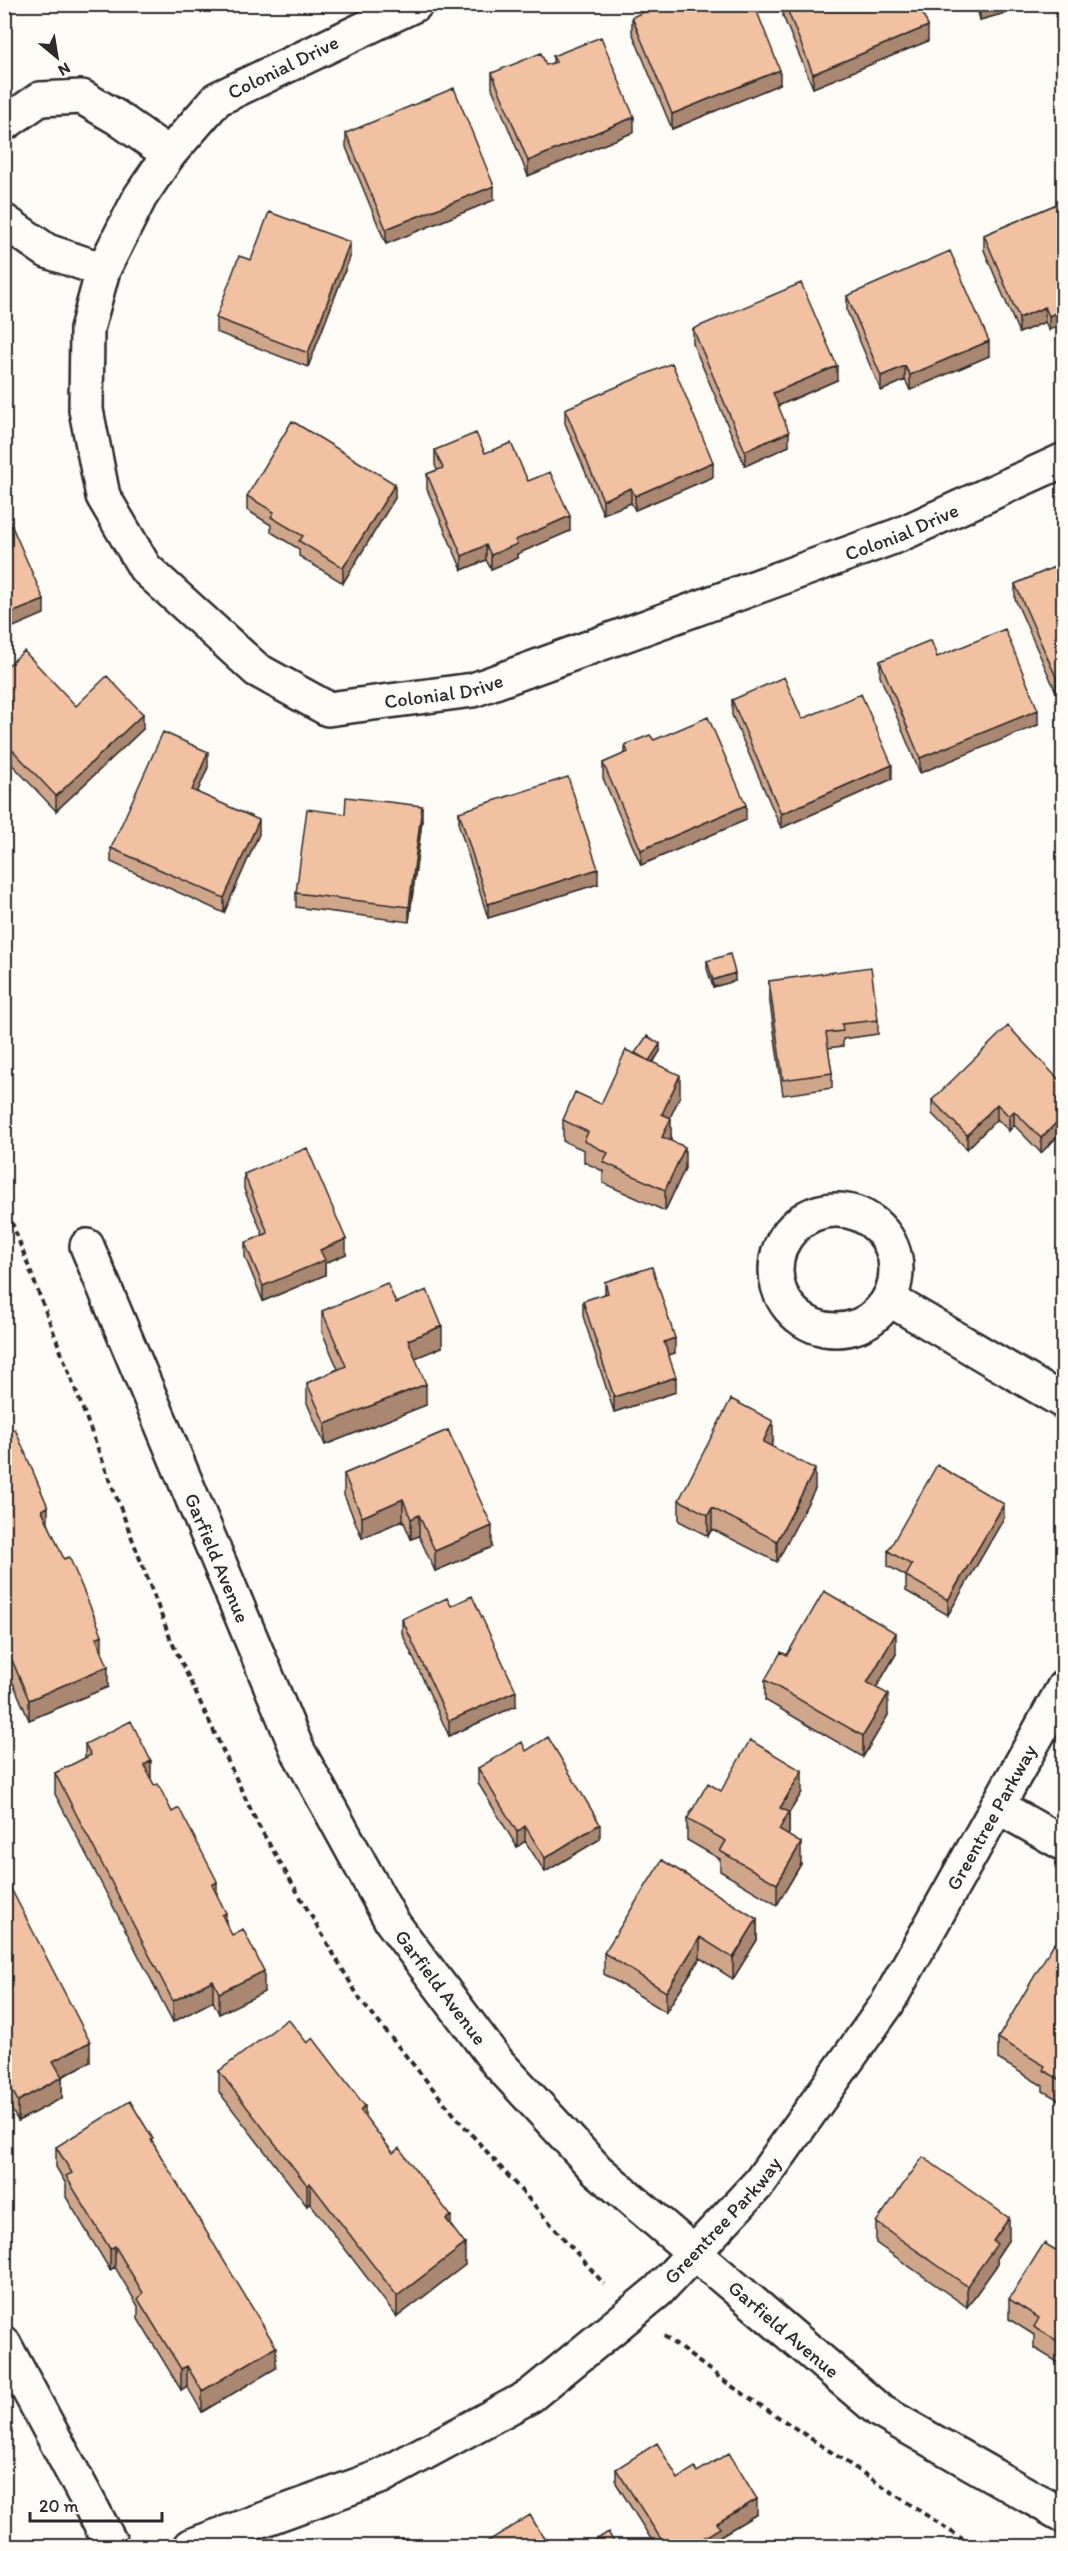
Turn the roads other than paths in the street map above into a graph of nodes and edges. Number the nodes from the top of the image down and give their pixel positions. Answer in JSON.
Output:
{"nodes":[{"id":1,"x":416,"y":4,"type":"edge"},
{"id":2,"x":4,"y":124,"type":"edge"},
{"id":3,"x":169,"y":154,"type":"junction"},
{"id":4,"x":4,"y":220,"type":"edge"},
{"id":5,"x":103,"y":270,"type":"junction"},
{"id":6,"x":1064,"y":460,"type":"edge"},
{"id":7,"x":87,"y":1246,"type":"dead end"},
{"id":8,"x":889,"y":1299,"type":"dead end"},
{"id":9,"x":1064,"y":1402,"type":"edge"},
{"id":10,"x":1064,"y":1687,"type":"edge"},
{"id":11,"x":997,"y":1806,"type":"junction"},
{"id":12,"x":1064,"y":1844,"type":"edge"},
{"id":13,"x":693,"y":2253,"type":"junction"},
{"id":14,"x":4,"y":2344,"type":"edge"},
{"id":15,"x":1064,"y":2516,"type":"edge"},
{"id":16,"x":112,"y":2547,"type":"edge"},
{"id":17,"x":190,"y":2547,"type":"edge"}],
"edges":[{"from":1,"to":3,"type":"street","name":"Colonial Drive"},
{"from":2,"to":3,"type":"street"},
{"from":3,"to":5,"type":"street","name":"Colonial Drive"},
{"from":4,"to":5,"type":"street"},
{"from":5,"to":6,"type":"street","name":"Colonial Drive"},
{"from":7,"to":13,"type":"street","name":"Garfield Avenue"},
{"from":8,"to":9,"type":"street"},
{"from":10,"to":11,"type":"street","name":"Greentree Parkway"},
{"from":11,"to":12,"type":"street"},
{"from":11,"to":13,"type":"street","name":"Greentree Parkway"},
{"from":13,"to":15,"type":"street","name":"Garfield Avenue"},
{"from":13,"to":17,"type":"street","name":"Greentree Parkway"},
{"from":14,"to":16,"type":"street"}]}
